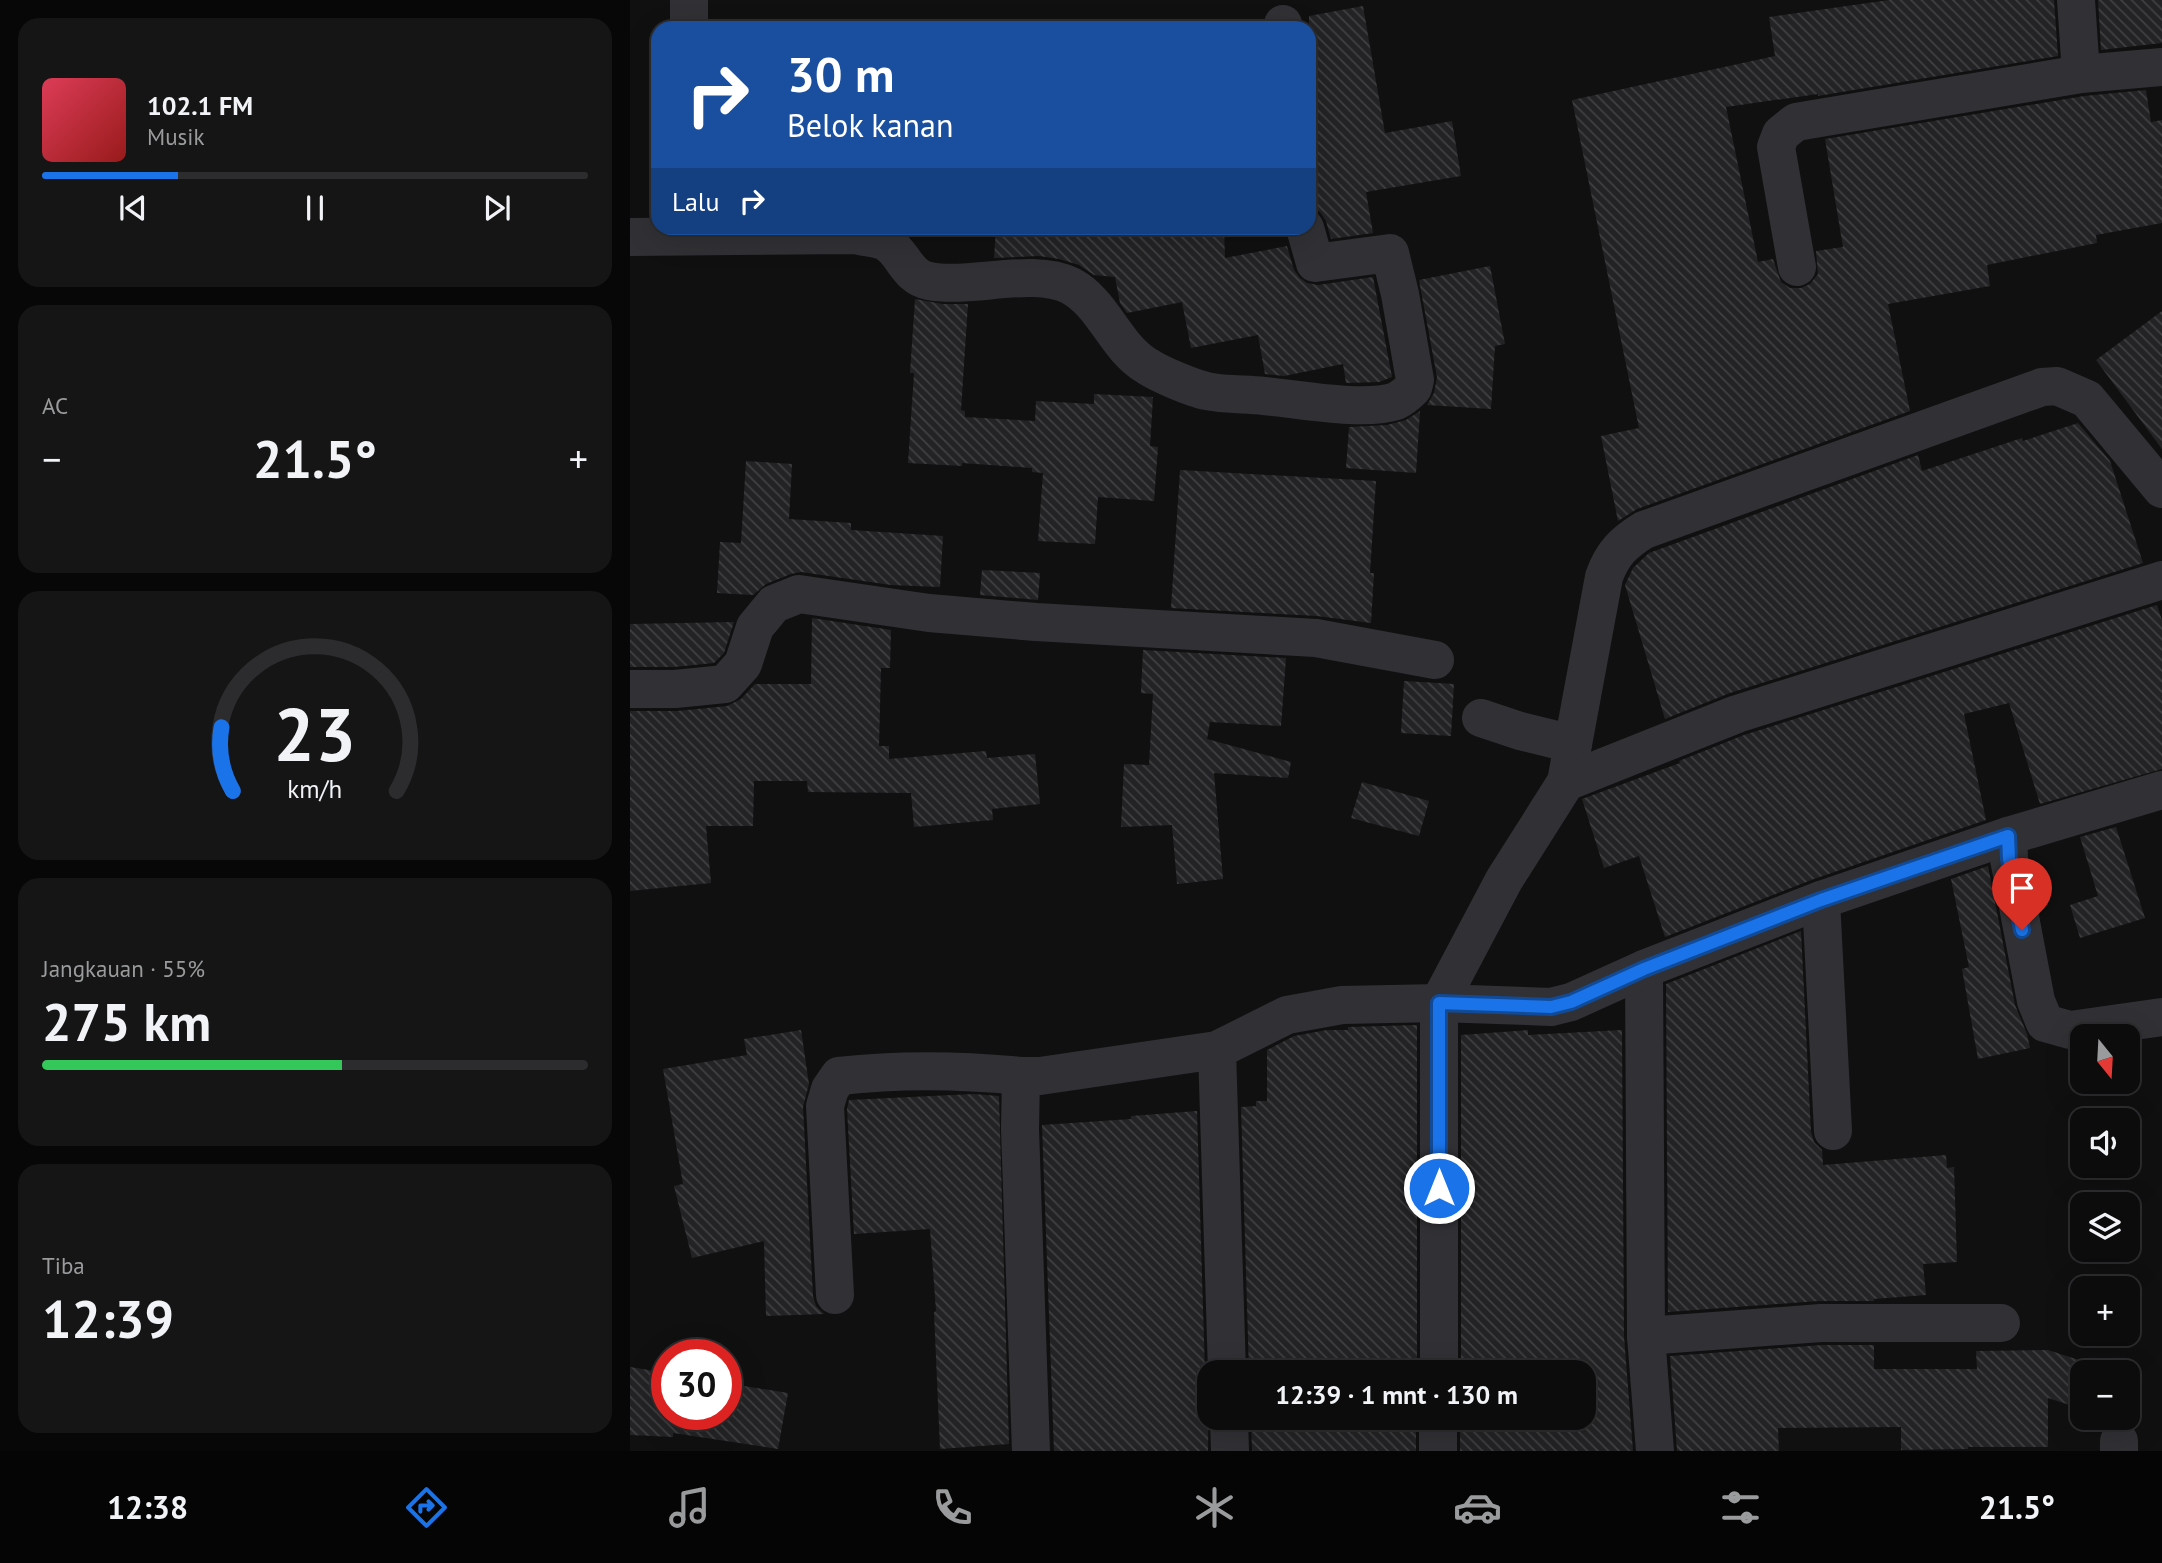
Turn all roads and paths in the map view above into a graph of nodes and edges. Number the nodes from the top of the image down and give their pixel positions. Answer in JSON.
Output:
{"nodes":[{"id":1,"x":689,"y":0,"type":"edge"},
{"id":2,"x":2076,"y":0,"type":"edge"},
{"id":3,"x":689,"y":21,"type":"edge"},
{"id":4,"x":2162,"y":67,"type":"edge"},
{"id":5,"x":2081,"y":74,"type":"junction"},
{"id":6,"x":705,"y":235,"type":"edge"},
{"id":7,"x":866,"y":235,"type":"edge"},
{"id":8,"x":1307,"y":235,"type":"edge"},
{"id":9,"x":630,"y":237,"type":"edge"},
{"id":10,"x":1797,"y":267,"type":"dead end"},
{"id":11,"x":2162,"y":489,"type":"edge"},
{"id":12,"x":2162,"y":580,"type":"edge"},
{"id":13,"x":1435,"y":660,"type":"dead end"},
{"id":14,"x":630,"y":689,"type":"edge"},
{"id":15,"x":1481,"y":719,"type":"dead end"},
{"id":16,"x":1573,"y":744,"type":"junction"},
{"id":17,"x":1566,"y":782,"type":"junction"},
{"id":18,"x":2162,"y":790,"type":"edge"},
{"id":19,"x":2008,"y":836,"type":"junction"},
{"id":20,"x":1821,"y":900,"type":"junction"},
{"id":21,"x":1644,"y":969,"type":"junction"},
{"id":22,"x":1439,"y":1003,"type":"junction"},
{"id":23,"x":2162,"y":1017,"type":"edge"},
{"id":24,"x":1217,"y":1050,"type":"junction"},
{"id":25,"x":1021,"y":1076,"type":"junction"},
{"id":26,"x":1833,"y":1131,"type":"dead end"},
{"id":27,"x":835,"y":1295,"type":"dead end"},
{"id":28,"x":2001,"y":1323,"type":"dead end"},
{"id":29,"x":1646,"y":1336,"type":"junction"},
{"id":30,"x":1227,"y":1360,"type":"edge"},
{"id":31,"x":1438,"y":1360,"type":"edge"},
{"id":32,"x":1229,"y":1430,"type":"edge"},
{"id":33,"x":1438,"y":1430,"type":"edge"},
{"id":34,"x":1031,"y":1451,"type":"edge"},
{"id":35,"x":1230,"y":1451,"type":"edge"},
{"id":36,"x":1438,"y":1451,"type":"edge"},
{"id":37,"x":1655,"y":1451,"type":"edge"}],
"edges":[{"from":1,"to":3,"type":"street"},
{"from":2,"to":5,"type":"street"},
{"from":4,"to":5,"type":"street"},
{"from":5,"to":10,"type":"street"},
{"from":6,"to":9,"type":"street"},
{"from":7,"to":8,"type":"street"},
{"from":11,"to":16,"type":"street"},
{"from":12,"to":17,"type":"street"},
{"from":13,"to":14,"type":"street"},
{"from":15,"to":16,"type":"street"},
{"from":16,"to":17,"type":"street"},
{"from":17,"to":22,"type":"street"},
{"from":18,"to":19,"type":"street"},
{"from":19,"to":20,"type":"street"},
{"from":19,"to":23,"type":"street"},
{"from":20,"to":21,"type":"street"},
{"from":20,"to":26,"type":"street"},
{"from":21,"to":22,"type":"street"},
{"from":21,"to":29,"type":"street"},
{"from":22,"to":24,"type":"street"},
{"from":22,"to":31,"type":"street"},
{"from":24,"to":25,"type":"street"},
{"from":24,"to":30,"type":"street"},
{"from":25,"to":27,"type":"street"},
{"from":25,"to":34,"type":"street"},
{"from":28,"to":29,"type":"street"},
{"from":29,"to":37,"type":"street"},
{"from":32,"to":35,"type":"street"},
{"from":33,"to":36,"type":"street"}]}
